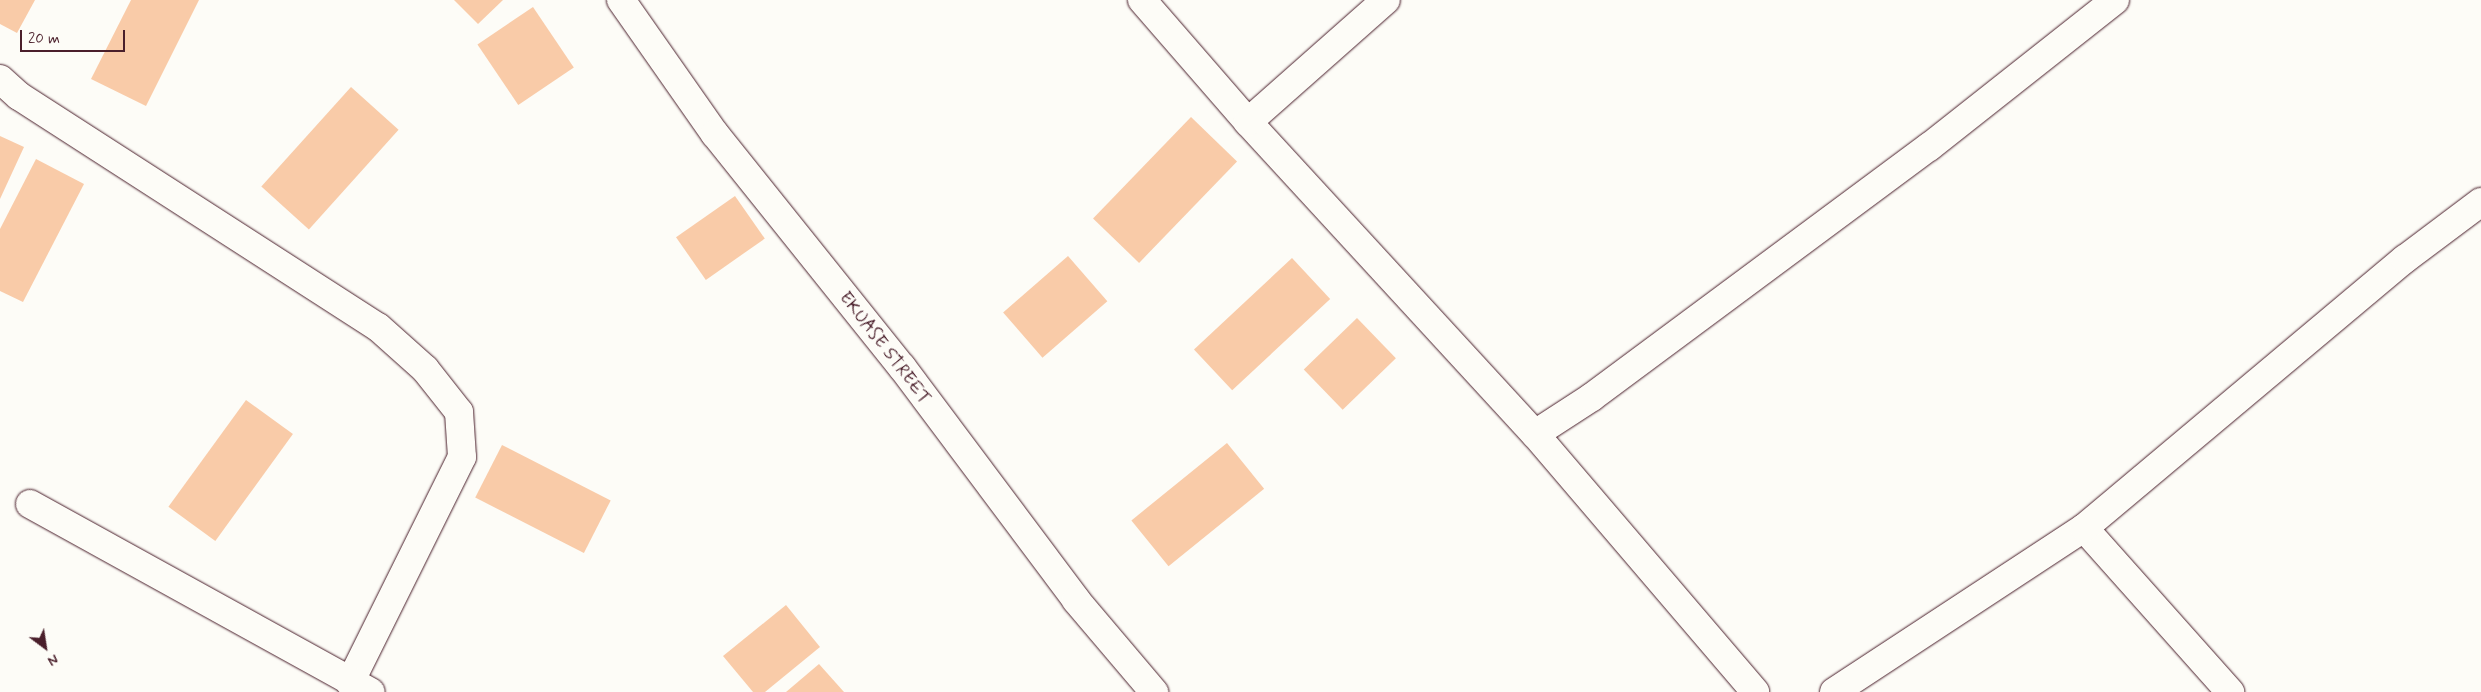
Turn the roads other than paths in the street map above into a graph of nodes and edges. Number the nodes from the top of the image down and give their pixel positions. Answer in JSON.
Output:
{"nodes":[{"id":1,"x":622,"y":0,"type":"edge"},
{"id":2,"x":1142,"y":0,"type":"edge"},
{"id":3,"x":1386,"y":0,"type":"edge"},
{"id":4,"x":2115,"y":0,"type":"edge"},
{"id":5,"x":0,"y":79,"type":"edge"},
{"id":6,"x":1248,"y":122,"type":"junction"},
{"id":7,"x":2481,"y":202,"type":"edge"},
{"id":8,"x":1535,"y":434,"type":"junction"},
{"id":9,"x":30,"y":504,"type":"dead end"},
{"id":10,"x":2084,"y":528,"type":"junction"},
{"id":11,"x":360,"y":688,"type":"edge"},
{"id":12,"x":1154,"y":692,"type":"edge"},
{"id":13,"x":1755,"y":692,"type":"edge"},
{"id":14,"x":1834,"y":692,"type":"edge"},
{"id":15,"x":2230,"y":692,"type":"edge"}],
"edges":[{"from":1,"to":12,"type":"street","name":"EKUASE STREET"},
{"from":2,"to":6,"type":"street"},
{"from":3,"to":6,"type":"street"},
{"from":4,"to":8,"type":"street"},
{"from":5,"to":11,"type":"street"},
{"from":6,"to":8,"type":"street"},
{"from":7,"to":10,"type":"street"},
{"from":8,"to":13,"type":"street"},
{"from":9,"to":11,"type":"street"},
{"from":10,"to":14,"type":"street"},
{"from":10,"to":15,"type":"street"}]}
